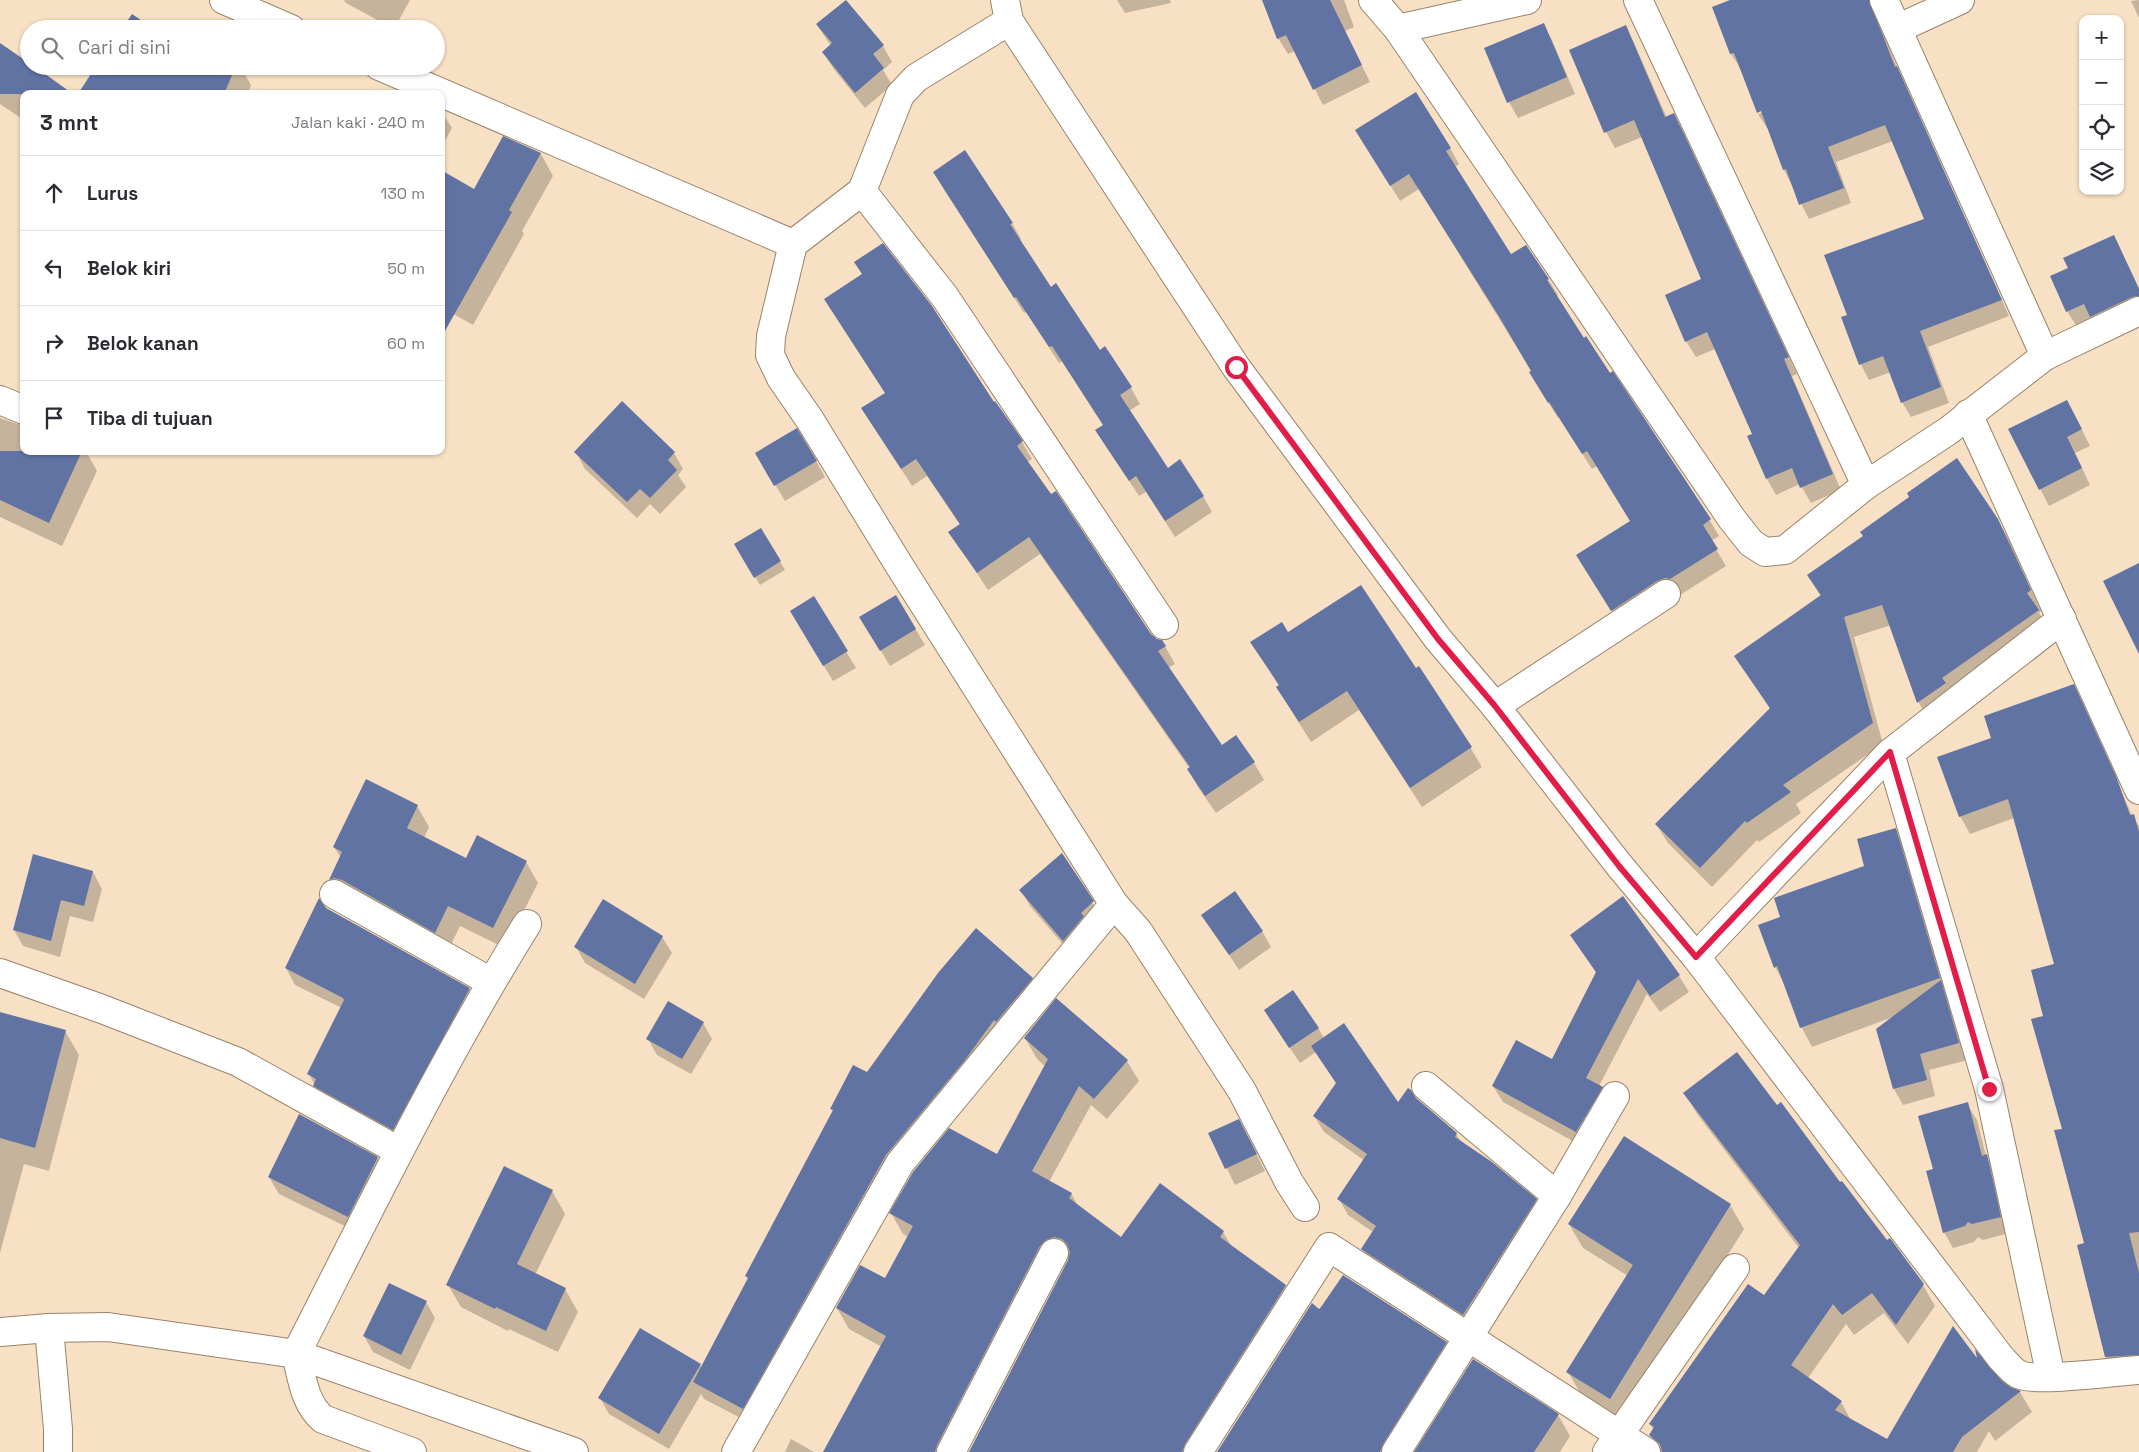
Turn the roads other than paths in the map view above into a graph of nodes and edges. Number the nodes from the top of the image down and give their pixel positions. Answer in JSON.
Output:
{"nodes":[{"id":1,"x":224,"y":0,"type":"edge"},
{"id":2,"x":1374,"y":0,"type":"edge"},
{"id":3,"x":1527,"y":0,"type":"edge"},
{"id":4,"x":1638,"y":0,"type":"edge"},
{"id":5,"x":1884,"y":0,"type":"edge"},
{"id":6,"x":1960,"y":0,"type":"edge"},
{"id":7,"x":1007,"y":10,"type":"edge"},
{"id":8,"x":270,"y":20,"type":"edge"},
{"id":9,"x":1398,"y":29,"type":"junction"},
{"id":10,"x":1897,"y":29,"type":"junction"},
{"id":11,"x":400,"y":75,"type":"edge"},
{"id":12,"x":435,"y":90,"type":"edge"},
{"id":13,"x":445,"y":94,"type":"edge"},
{"id":14,"x":862,"y":191,"type":"junction"},
{"id":15,"x":793,"y":244,"type":"junction"},
{"id":16,"x":2139,"y":311,"type":"edge"},
{"id":17,"x":2045,"y":356,"type":"junction"},
{"id":18,"x":0,"y":400,"type":"edge"},
{"id":19,"x":20,"y":408,"type":"edge"},
{"id":20,"x":1968,"y":414,"type":"junction"},
{"id":21,"x":1866,"y":485,"type":"junction"},
{"id":22,"x":1666,"y":594,"type":"dead end"},
{"id":23,"x":2062,"y":619,"type":"junction"},
{"id":24,"x":1164,"y":625,"type":"dead end"},
{"id":25,"x":1495,"y":706,"type":"junction"},
{"id":26,"x":1890,"y":752,"type":"junction"},
{"id":27,"x":2139,"y":790,"type":"edge"},
{"id":28,"x":334,"y":894,"type":"dead end"},
{"id":29,"x":1114,"y":904,"type":"junction"},
{"id":30,"x":527,"y":924,"type":"dead end"},
{"id":31,"x":1696,"y":957,"type":"junction"},
{"id":32,"x":0,"y":973,"type":"edge"},
{"id":33,"x":491,"y":982,"type":"junction"},
{"id":34,"x":1426,"y":1086,"type":"dead end"},
{"id":35,"x":1615,"y":1096,"type":"dead end"},
{"id":36,"x":399,"y":1151,"type":"junction"},
{"id":37,"x":1557,"y":1196,"type":"junction"},
{"id":38,"x":1306,"y":1207,"type":"dead end"},
{"id":39,"x":1054,"y":1253,"type":"dead end"},
{"id":40,"x":1735,"y":1268,"type":"dead end"},
{"id":41,"x":48,"y":1328,"type":"junction"},
{"id":42,"x":0,"y":1332,"type":"edge"},
{"id":43,"x":1468,"y":1336,"type":"junction"},
{"id":44,"x":296,"y":1354,"type":"junction"},
{"id":45,"x":2139,"y":1370,"type":"edge"},
{"id":46,"x":2051,"y":1377,"type":"junction"},
{"id":47,"x":1613,"y":1443,"type":"edge"},
{"id":48,"x":58,"y":1452,"type":"edge"},
{"id":49,"x":412,"y":1452,"type":"edge"},
{"id":50,"x":574,"y":1452,"type":"edge"},
{"id":51,"x":736,"y":1452,"type":"edge"},
{"id":52,"x":951,"y":1452,"type":"edge"},
{"id":53,"x":1198,"y":1452,"type":"edge"},
{"id":54,"x":1396,"y":1452,"type":"edge"},
{"id":55,"x":1646,"y":1452,"type":"edge"}],
"edges":[{"from":1,"to":8,"type":"street"},
{"from":2,"to":9,"type":"street"},
{"from":3,"to":9,"type":"street"},
{"from":4,"to":21,"type":"street"},
{"from":5,"to":10,"type":"street"},
{"from":6,"to":10,"type":"street"},
{"from":7,"to":14,"type":"street"},
{"from":7,"to":25,"type":"street"},
{"from":9,"to":21,"type":"street"},
{"from":10,"to":17,"type":"street"},
{"from":11,"to":12,"type":"street"},
{"from":13,"to":15,"type":"street"},
{"from":14,"to":15,"type":"street"},
{"from":14,"to":24,"type":"street"},
{"from":15,"to":29,"type":"street"},
{"from":16,"to":17,"type":"street"},
{"from":17,"to":20,"type":"street"},
{"from":18,"to":19,"type":"street"},
{"from":20,"to":21,"type":"street"},
{"from":20,"to":23,"type":"street"},
{"from":22,"to":25,"type":"street"},
{"from":23,"to":26,"type":"street"},
{"from":23,"to":27,"type":"street"},
{"from":25,"to":31,"type":"street"},
{"from":26,"to":31,"type":"street"},
{"from":26,"to":46,"type":"street"},
{"from":28,"to":33,"type":"street"},
{"from":29,"to":38,"type":"street"},
{"from":29,"to":51,"type":"street"},
{"from":30,"to":33,"type":"street"},
{"from":31,"to":46,"type":"street"},
{"from":32,"to":36,"type":"street"},
{"from":33,"to":36,"type":"street"},
{"from":34,"to":37,"type":"street"},
{"from":35,"to":37,"type":"street"},
{"from":36,"to":44,"type":"street"},
{"from":37,"to":43,"type":"street"},
{"from":39,"to":52,"type":"street"},
{"from":40,"to":47,"type":"street"},
{"from":41,"to":42,"type":"street"},
{"from":41,"to":44,"type":"street"},
{"from":41,"to":48,"type":"street"},
{"from":43,"to":47,"type":"street"},
{"from":43,"to":53,"type":"street"},
{"from":43,"to":54,"type":"street"},
{"from":44,"to":49,"type":"street"},
{"from":44,"to":50,"type":"street"},
{"from":45,"to":46,"type":"street"},
{"from":47,"to":55,"type":"street"}]}
